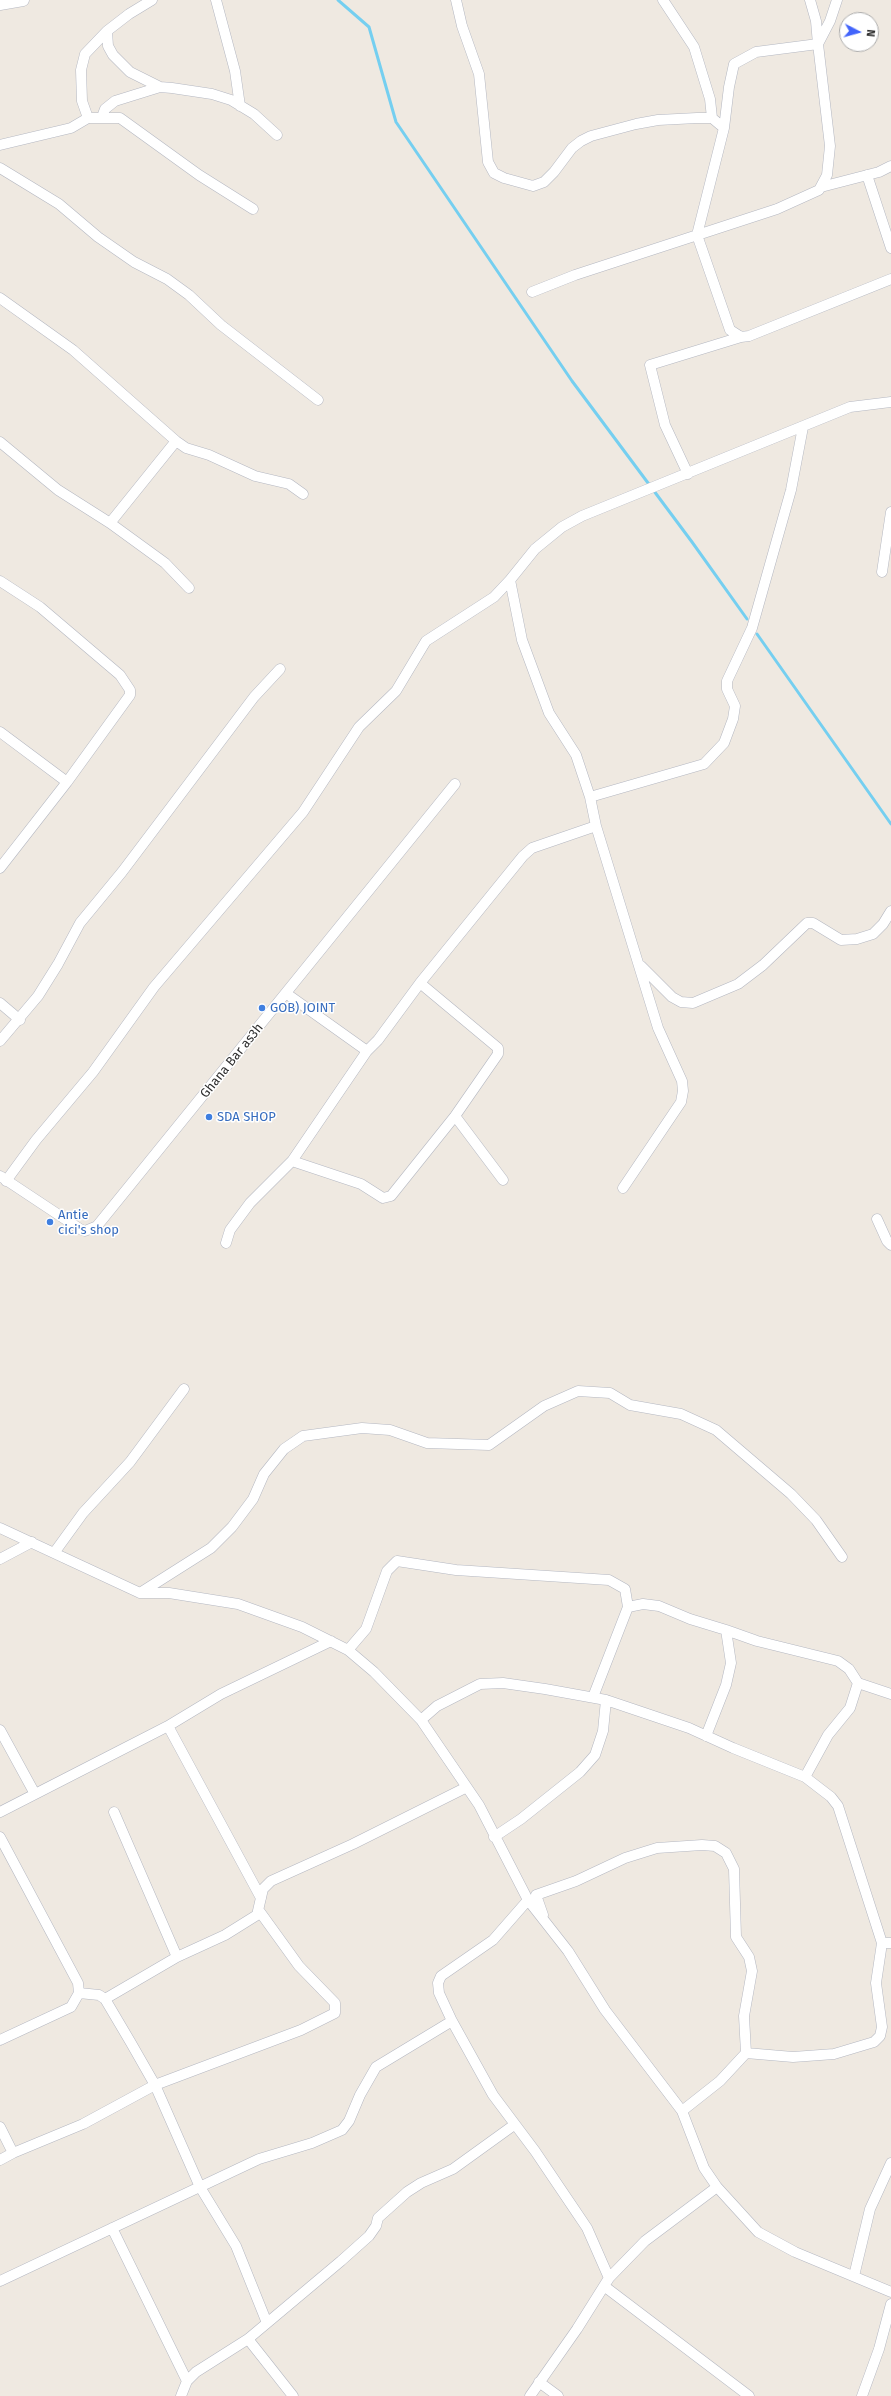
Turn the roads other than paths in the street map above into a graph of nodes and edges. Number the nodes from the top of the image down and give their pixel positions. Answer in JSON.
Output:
{"nodes":[{"id":1,"x":23,"y":0,"type":"edge"},
{"id":2,"x":152,"y":0,"type":"edge"},
{"id":3,"x":216,"y":0,"type":"edge"},
{"id":4,"x":456,"y":0,"type":"edge"},
{"id":5,"x":663,"y":0,"type":"edge"},
{"id":6,"x":810,"y":0,"type":"edge"},
{"id":7,"x":837,"y":0,"type":"edge"},
{"id":8,"x":0,"y":4,"type":"edge"},
{"id":9,"x":107,"y":31,"type":"junction"},
{"id":10,"x":818,"y":44,"type":"junction"},
{"id":11,"x":160,"y":87,"type":"junction"},
{"id":12,"x":240,"y":106,"type":"junction"},
{"id":13,"x":102,"y":117,"type":"junction"},
{"id":14,"x":88,"y":118,"type":"junction"},
{"id":15,"x":712,"y":118,"type":"junction"},
{"id":16,"x":724,"y":128,"type":"junction"},
{"id":17,"x":277,"y":135,"type":"dead end"},
{"id":18,"x":0,"y":145,"type":"edge"},
{"id":19,"x":891,"y":166,"type":"edge"},
{"id":20,"x":0,"y":168,"type":"edge"},
{"id":21,"x":867,"y":175,"type":"junction"},
{"id":22,"x":821,"y":187,"type":"junction"},
{"id":23,"x":253,"y":209,"type":"dead end"},
{"id":24,"x":697,"y":235,"type":"junction"},
{"id":25,"x":891,"y":248,"type":"edge"},
{"id":26,"x":891,"y":279,"type":"edge"},
{"id":27,"x":532,"y":292,"type":"dead end"},
{"id":28,"x":0,"y":298,"type":"edge"},
{"id":29,"x":741,"y":337,"type":"junction"},
{"id":30,"x":318,"y":400,"type":"dead end"},
{"id":31,"x":891,"y":402,"type":"edge"},
{"id":32,"x":803,"y":427,"type":"junction"},
{"id":33,"x":176,"y":441,"type":"junction"},
{"id":34,"x":0,"y":442,"type":"edge"},
{"id":35,"x":688,"y":474,"type":"junction"},
{"id":36,"x":303,"y":494,"type":"dead end"},
{"id":37,"x":891,"y":512,"type":"edge"},
{"id":38,"x":110,"y":524,"type":"junction"},
{"id":39,"x":882,"y":572,"type":"dead end"},
{"id":40,"x":510,"y":580,"type":"junction"},
{"id":41,"x":0,"y":581,"type":"edge"},
{"id":42,"x":189,"y":588,"type":"dead end"},
{"id":43,"x":280,"y":669,"type":"dead end"},
{"id":44,"x":0,"y":732,"type":"edge"},
{"id":45,"x":67,"y":782,"type":"junction"},
{"id":46,"x":455,"y":784,"type":"dead end"},
{"id":47,"x":590,"y":797,"type":"junction"},
{"id":48,"x":596,"y":826,"type":"junction"},
{"id":49,"x":0,"y":868,"type":"edge"},
{"id":50,"x":891,"y":911,"type":"edge"},
{"id":51,"x":640,"y":966,"type":"junction"},
{"id":52,"x":420,"y":983,"type":"junction"},
{"id":53,"x":287,"y":994,"type":"junction"},
{"id":54,"x":0,"y":1003,"type":"edge"},
{"id":55,"x":20,"y":1020,"type":"junction"},
{"id":56,"x":0,"y":1042,"type":"edge"},
{"id":57,"x":367,"y":1051,"type":"junction"},
{"id":58,"x":455,"y":1116,"type":"junction"},
{"id":59,"x":292,"y":1161,"type":"junction"},
{"id":60,"x":3,"y":1179,"type":"edge"},
{"id":61,"x":503,"y":1180,"type":"dead end"},
{"id":62,"x":623,"y":1188,"type":"dead end"},
{"id":63,"x":877,"y":1219,"type":"dead end"},
{"id":64,"x":226,"y":1243,"type":"dead end"},
{"id":65,"x":891,"y":1245,"type":"edge"},
{"id":66,"x":184,"y":1389,"type":"dead end"},
{"id":67,"x":0,"y":1528,"type":"edge"},
{"id":68,"x":32,"y":1542,"type":"junction"},
{"id":69,"x":54,"y":1553,"type":"junction"},
{"id":70,"x":842,"y":1556,"type":"dead end"},
{"id":71,"x":0,"y":1559,"type":"edge"},
{"id":72,"x":140,"y":1592,"type":"junction"},
{"id":73,"x":628,"y":1607,"type":"junction"},
{"id":74,"x":726,"y":1630,"type":"junction"},
{"id":75,"x":331,"y":1641,"type":"junction"},
{"id":76,"x":348,"y":1650,"type":"junction"},
{"id":77,"x":858,"y":1683,"type":"junction"},
{"id":78,"x":891,"y":1694,"type":"edge"},
{"id":79,"x":593,"y":1697,"type":"junction"},
{"id":80,"x":606,"y":1700,"type":"junction"},
{"id":81,"x":421,"y":1720,"type":"junction"},
{"id":82,"x":168,"y":1726,"type":"junction"},
{"id":83,"x":0,"y":1730,"type":"edge"},
{"id":84,"x":706,"y":1736,"type":"junction"},
{"id":85,"x":805,"y":1777,"type":"junction"},
{"id":86,"x":465,"y":1788,"type":"junction"},
{"id":87,"x":35,"y":1794,"type":"junction"},
{"id":88,"x":0,"y":1812,"type":"edge"},
{"id":89,"x":114,"y":1812,"type":"dead end"},
{"id":90,"x":0,"y":1837,"type":"edge"},
{"id":91,"x":494,"y":1838,"type":"junction"},
{"id":92,"x":261,"y":1898,"type":"junction"},
{"id":93,"x":528,"y":1900,"type":"junction"},
{"id":94,"x":260,"y":1912,"type":"junction"},
{"id":95,"x":555,"y":1936,"type":"junction"},
{"id":96,"x":887,"y":1943,"type":"edge"},
{"id":97,"x":177,"y":1957,"type":"junction"},
{"id":98,"x":79,"y":1993,"type":"junction"},
{"id":99,"x":105,"y":1999,"type":"junction"},
{"id":100,"x":452,"y":2021,"type":"junction"},
{"id":101,"x":0,"y":2040,"type":"edge"},
{"id":102,"x":746,"y":2053,"type":"junction"},
{"id":103,"x":155,"y":2085,"type":"junction"},
{"id":104,"x":682,"y":2111,"type":"junction"},
{"id":105,"x":514,"y":2125,"type":"junction"},
{"id":106,"x":0,"y":2127,"type":"edge"},
{"id":107,"x":13,"y":2153,"type":"junction"},
{"id":108,"x":0,"y":2160,"type":"edge"},
{"id":109,"x":891,"y":2163,"type":"edge"},
{"id":110,"x":200,"y":2187,"type":"junction"},
{"id":111,"x":717,"y":2188,"type":"junction"},
{"id":112,"x":112,"y":2228,"type":"junction"},
{"id":113,"x":854,"y":2276,"type":"junction"},
{"id":114,"x":0,"y":2281,"type":"edge"},
{"id":115,"x":607,"y":2282,"type":"junction"},
{"id":116,"x":891,"y":2292,"type":"edge"},
{"id":117,"x":891,"y":2304,"type":"edge"},
{"id":118,"x":268,"y":2323,"type":"junction"},
{"id":119,"x":248,"y":2339,"type":"junction"},
{"id":120,"x":187,"y":2381,"type":"junction"},
{"id":121,"x":539,"y":2382,"type":"junction"},
{"id":122,"x":181,"y":2396,"type":"edge"},
{"id":123,"x":293,"y":2396,"type":"edge"},
{"id":124,"x":530,"y":2396,"type":"edge"},
{"id":125,"x":558,"y":2396,"type":"edge"},
{"id":126,"x":749,"y":2396,"type":"edge"},
{"id":127,"x":862,"y":2396,"type":"edge"}],
"edges":[{"from":1,"to":8,"type":"street"},
{"from":2,"to":9,"type":"street"},
{"from":3,"to":12,"type":"street"},
{"from":4,"to":15,"type":"street"},
{"from":5,"to":15,"type":"street"},
{"from":6,"to":10,"type":"street"},
{"from":7,"to":10,"type":"street"},
{"from":9,"to":11,"type":"street"},
{"from":9,"to":14,"type":"street"},
{"from":10,"to":16,"type":"street"},
{"from":10,"to":22,"type":"street"},
{"from":11,"to":12,"type":"street"},
{"from":11,"to":13,"type":"street"},
{"from":12,"to":17,"type":"street"},
{"from":13,"to":14,"type":"street"},
{"from":13,"to":23,"type":"street"},
{"from":14,"to":18,"type":"street"},
{"from":15,"to":16,"type":"street"},
{"from":16,"to":24,"type":"street"},
{"from":19,"to":21,"type":"street"},
{"from":20,"to":30,"type":"street"},
{"from":21,"to":22,"type":"street"},
{"from":21,"to":25,"type":"street"},
{"from":22,"to":24,"type":"street"},
{"from":24,"to":27,"type":"street"},
{"from":24,"to":29,"type":"street"},
{"from":26,"to":29,"type":"street"},
{"from":28,"to":33,"type":"street"},
{"from":29,"to":35,"type":"street"},
{"from":31,"to":32,"type":"street"},
{"from":32,"to":35,"type":"street"},
{"from":32,"to":47,"type":"street"},
{"from":33,"to":36,"type":"street"},
{"from":33,"to":38,"type":"street"},
{"from":34,"to":38,"type":"street"},
{"from":35,"to":40,"type":"street"},
{"from":37,"to":39,"type":"street"},
{"from":38,"to":42,"type":"street"},
{"from":40,"to":47,"type":"street"},
{"from":40,"to":60,"type":"street"},
{"from":41,"to":45,"type":"street"},
{"from":43,"to":55,"type":"street"},
{"from":44,"to":45,"type":"street"},
{"from":45,"to":49,"type":"street"},
{"from":46,"to":53,"type":"street","name":"Ghana Bar as3h"},
{"from":47,"to":48,"type":"street"},
{"from":48,"to":51,"type":"street"},
{"from":48,"to":52,"type":"street"},
{"from":50,"to":51,"type":"street"},
{"from":51,"to":62,"type":"street"},
{"from":52,"to":57,"type":"street"},
{"from":52,"to":58,"type":"street"},
{"from":53,"to":57,"type":"street"},
{"from":53,"to":60,"type":"street","name":"Ghana Bar as3h"},
{"from":54,"to":55,"type":"street"},
{"from":55,"to":56,"type":"street"},
{"from":57,"to":59,"type":"street"},
{"from":58,"to":59,"type":"street"},
{"from":58,"to":61,"type":"street"},
{"from":59,"to":64,"type":"street"},
{"from":63,"to":65,"type":"street"},
{"from":66,"to":69,"type":"street"},
{"from":67,"to":68,"type":"street"},
{"from":68,"to":69,"type":"street"},
{"from":68,"to":71,"type":"street"},
{"from":69,"to":72,"type":"street"},
{"from":70,"to":72,"type":"street"},
{"from":72,"to":75,"type":"street"},
{"from":73,"to":74,"type":"street"},
{"from":73,"to":76,"type":"street"},
{"from":73,"to":79,"type":"street"},
{"from":74,"to":77,"type":"street"},
{"from":74,"to":84,"type":"street"},
{"from":75,"to":76,"type":"street"},
{"from":75,"to":82,"type":"street"},
{"from":76,"to":81,"type":"street"},
{"from":77,"to":78,"type":"street"},
{"from":77,"to":85,"type":"street"},
{"from":79,"to":80,"type":"street"},
{"from":79,"to":81,"type":"street"},
{"from":80,"to":84,"type":"street"},
{"from":80,"to":91,"type":"street"},
{"from":81,"to":86,"type":"street"},
{"from":82,"to":87,"type":"street"},
{"from":82,"to":92,"type":"street"},
{"from":83,"to":87,"type":"street"},
{"from":84,"to":85,"type":"street"},
{"from":85,"to":96,"type":"street"},
{"from":86,"to":91,"type":"street"},
{"from":86,"to":92,"type":"street"},
{"from":87,"to":88,"type":"street"},
{"from":89,"to":97,"type":"street"},
{"from":90,"to":98,"type":"street"},
{"from":91,"to":93,"type":"street"},
{"from":92,"to":94,"type":"street"},
{"from":93,"to":95,"type":"street"},
{"from":93,"to":100,"type":"street"},
{"from":94,"to":97,"type":"street"},
{"from":94,"to":103,"type":"street"},
{"from":95,"to":102,"type":"street"},
{"from":95,"to":104,"type":"street"},
{"from":96,"to":102,"type":"street"},
{"from":97,"to":99,"type":"street"},
{"from":98,"to":99,"type":"street"},
{"from":98,"to":101,"type":"street"},
{"from":99,"to":103,"type":"street"},
{"from":100,"to":105,"type":"street"},
{"from":100,"to":110,"type":"street"},
{"from":102,"to":104,"type":"street"},
{"from":103,"to":107,"type":"street"},
{"from":103,"to":110,"type":"street"},
{"from":104,"to":111,"type":"street"},
{"from":105,"to":115,"type":"street"},
{"from":105,"to":118,"type":"street"},
{"from":106,"to":107,"type":"street"},
{"from":107,"to":108,"type":"street"},
{"from":109,"to":113,"type":"street"},
{"from":110,"to":112,"type":"street"},
{"from":110,"to":118,"type":"street"},
{"from":111,"to":113,"type":"street"},
{"from":111,"to":115,"type":"street"},
{"from":112,"to":114,"type":"street"},
{"from":112,"to":120,"type":"street"},
{"from":113,"to":116,"type":"street"},
{"from":115,"to":121,"type":"street"},
{"from":115,"to":126,"type":"street"},
{"from":117,"to":127,"type":"street"},
{"from":118,"to":119,"type":"street"},
{"from":119,"to":120,"type":"street"},
{"from":119,"to":123,"type":"street"},
{"from":120,"to":122,"type":"street"},
{"from":121,"to":124,"type":"street"},
{"from":121,"to":125,"type":"street"}]}
